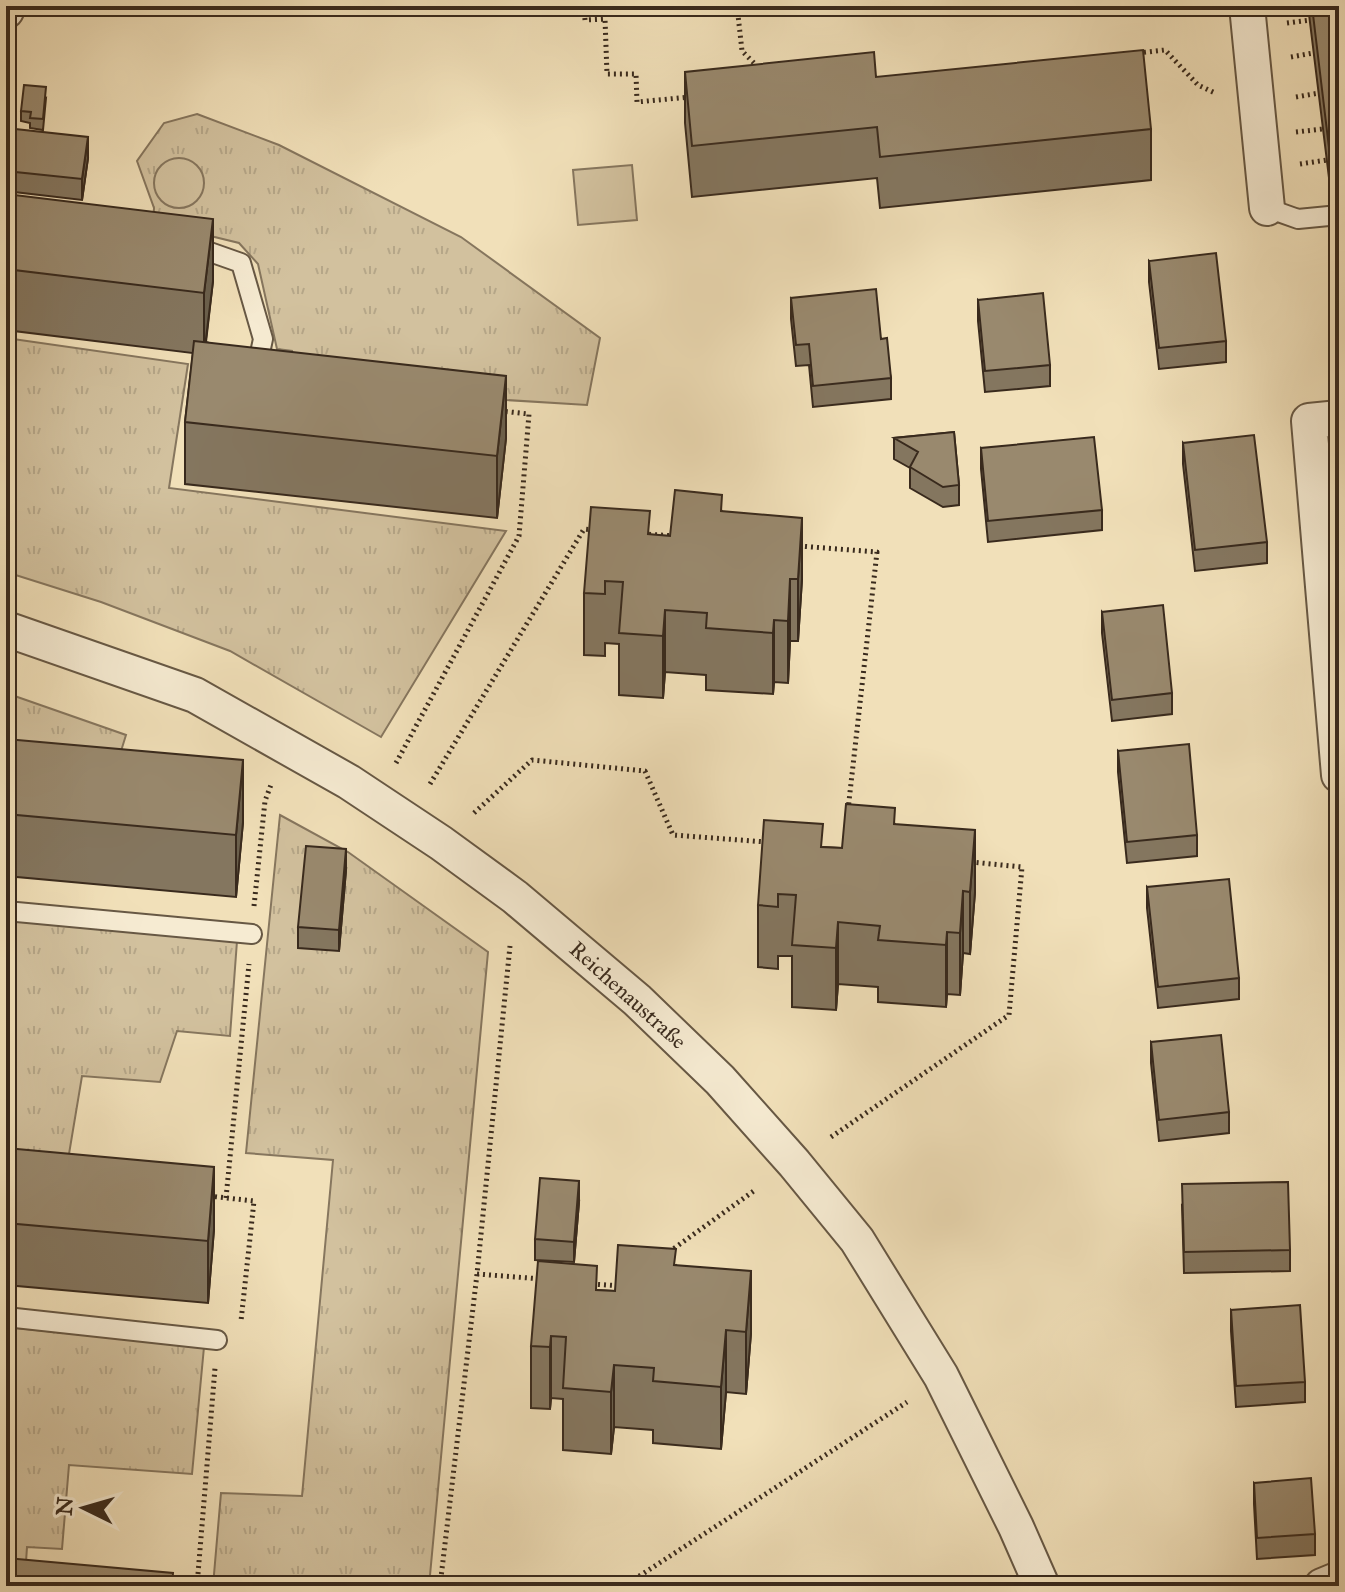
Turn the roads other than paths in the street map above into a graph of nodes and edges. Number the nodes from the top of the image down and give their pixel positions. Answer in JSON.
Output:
{"nodes":[{"id":1,"x":1247,"y":6,"type":"edge"},
{"id":2,"x":1267,"y":208,"type":"joint"},
{"id":3,"x":1339,"y":215,"type":"edge"},
{"id":4,"x":172,"y":239,"type":"edge"},
{"id":5,"x":254,"y":383,"type":"edge"},
{"id":6,"x":1324,"y":420,"type":"edge"},
{"id":7,"x":6,"y":629,"type":"edge"},
{"id":8,"x":1339,"y":775,"type":"edge"},
{"id":9,"x":6,"y":911,"type":"edge"},
{"id":10,"x":252,"y":934,"type":"road end"},
{"id":11,"x":6,"y":1317,"type":"edge"},
{"id":12,"x":217,"y":1340,"type":"road end"},
{"id":13,"x":1339,"y":1579,"type":"edge"},
{"id":14,"x":1042,"y":1586,"type":"edge"},
{"id":15,"x":1322,"y":1586,"type":"edge"}],
"edges":[{"from":1,"to":2,"type":"street"},
{"from":2,"to":3,"type":"lane"},
{"from":4,"to":5,"type":"lane"},
{"from":6,"to":8,"type":"street"},
{"from":7,"to":14,"type":"street","name":"Reichenaustraße"},
{"from":9,"to":10,"type":"lane"},
{"from":11,"to":12,"type":"lane"},
{"from":13,"to":15,"type":"street"}]}
